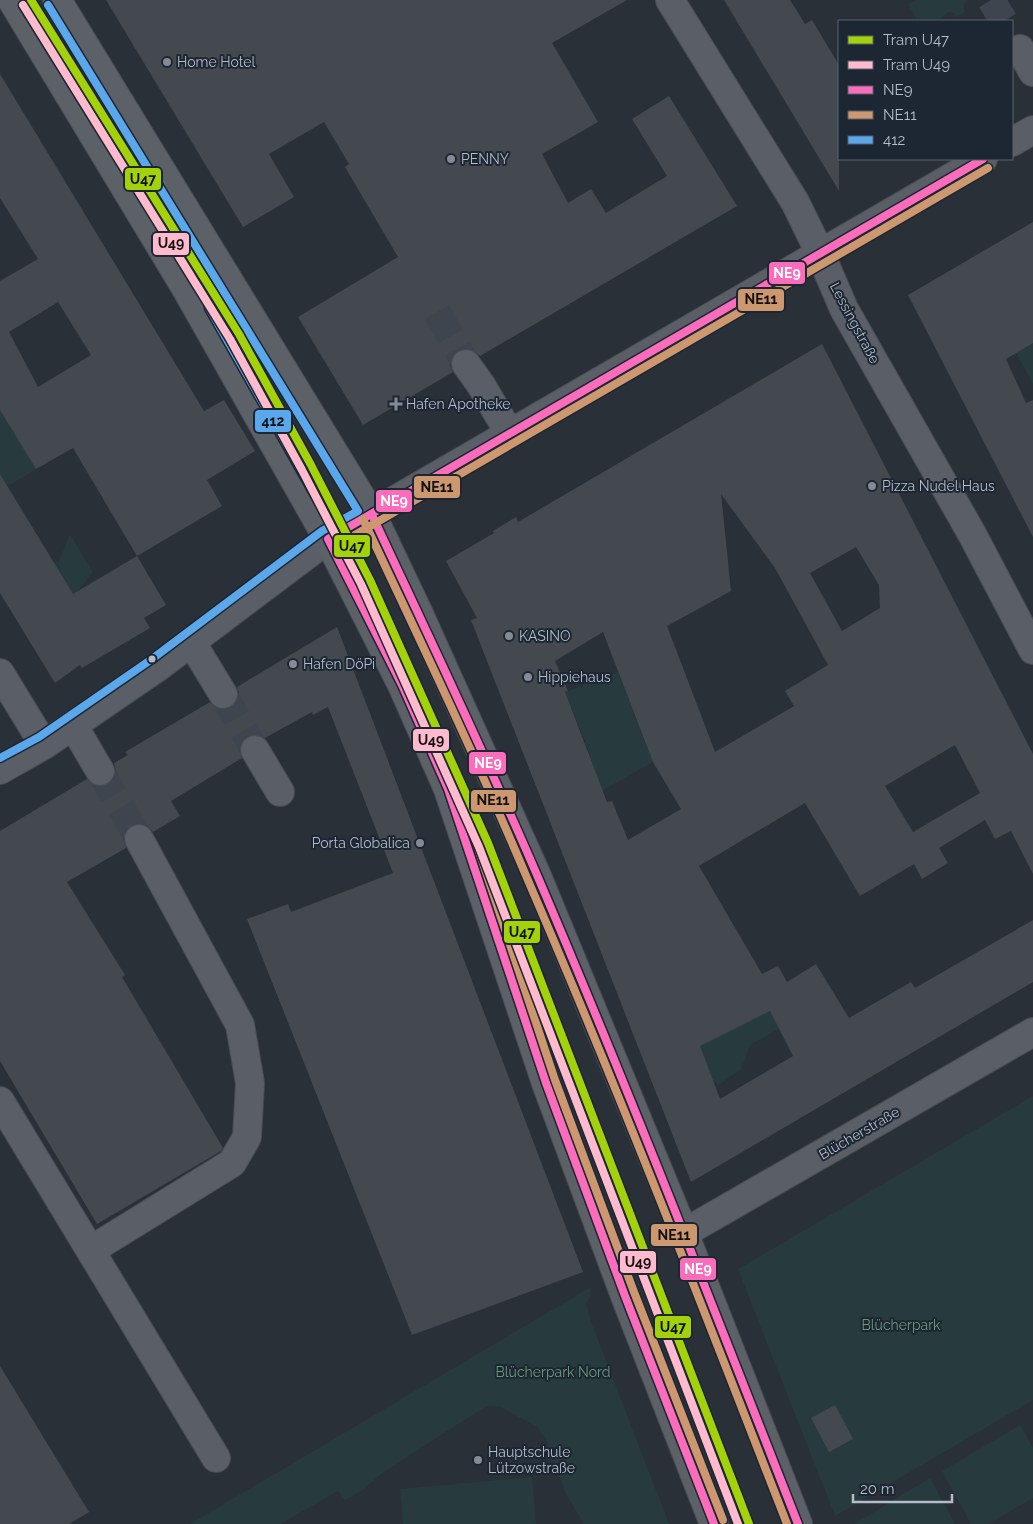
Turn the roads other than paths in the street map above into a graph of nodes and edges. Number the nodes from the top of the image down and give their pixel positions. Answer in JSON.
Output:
{"nodes":[{"id":1,"x":12,"y":0,"type":"edge"},
{"id":2,"x":57,"y":0,"type":"edge"},
{"id":3,"x":670,"y":0,"type":"edge"},
{"id":4,"x":1033,"y":130,"type":"edge"},
{"id":5,"x":1013,"y":141,"type":"edge"},
{"id":6,"x":981,"y":160,"type":"edge"},
{"id":7,"x":820,"y":254,"type":"junction"},
{"id":8,"x":466,"y":364,"type":"tunnel mouth"},
{"id":9,"x":510,"y":434,"type":"junction"},
{"id":10,"x":372,"y":514,"type":"junction"},
{"id":11,"x":328,"y":539,"type":"junction"},
{"id":12,"x":192,"y":643,"type":"junction"},
{"id":13,"x":1033,"y":650,"type":"edge"},
{"id":14,"x":0,"y":673,"type":"edge"},
{"id":15,"x":223,"y":694,"type":"tunnel mouth"},
{"id":16,"x":73,"y":725,"type":"junction"},
{"id":17,"x":44,"y":745,"type":"junction"},
{"id":18,"x":255,"y":750,"type":"tunnel mouth"},
{"id":19,"x":0,"y":770,"type":"edge"},
{"id":20,"x":100,"y":771,"type":"tunnel mouth"},
{"id":21,"x":280,"y":792,"type":"dead end"},
{"id":22,"x":139,"y":840,"type":"tunnel mouth"},
{"id":23,"x":1033,"y":1032,"type":"edge"},
{"id":24,"x":0,"y":1101,"type":"edge"},
{"id":25,"x":684,"y":1233,"type":"junction"},
{"id":26,"x":91,"y":1250,"type":"junction"},
{"id":27,"x":216,"y":1458,"type":"dead end"},
{"id":28,"x":714,"y":1524,"type":"edge"},
{"id":29,"x":798,"y":1524,"type":"edge"}],
"edges":[{"from":1,"to":11,"type":"main road"},
{"from":2,"to":10,"type":"main road"},
{"from":3,"to":7,"type":"street","name":"Lessingstraße"},
{"from":4,"to":5,"type":"street"},
{"from":6,"to":7,"type":"street"},
{"from":7,"to":9,"type":"street"},
{"from":7,"to":13,"type":"street","name":"Lessingstraße"},
{"from":8,"to":9,"type":"street"},
{"from":9,"to":10,"type":"street"},
{"from":10,"to":11,"type":"street"},
{"from":10,"to":25,"type":"main road"},
{"from":11,"to":12,"type":"street"},
{"from":11,"to":28,"type":"main road"},
{"from":12,"to":15,"type":"street"},
{"from":12,"to":16,"type":"street"},
{"from":14,"to":17,"type":"street"},
{"from":16,"to":17,"type":"street"},
{"from":16,"to":20,"type":"street"},
{"from":17,"to":19,"type":"street"},
{"from":18,"to":21,"type":"street"},
{"from":22,"to":26,"type":"street"},
{"from":23,"to":25,"type":"street","name":"Blücherstraße"},
{"from":24,"to":26,"type":"street"},
{"from":25,"to":29,"type":"main road"},
{"from":26,"to":27,"type":"street"}]}
